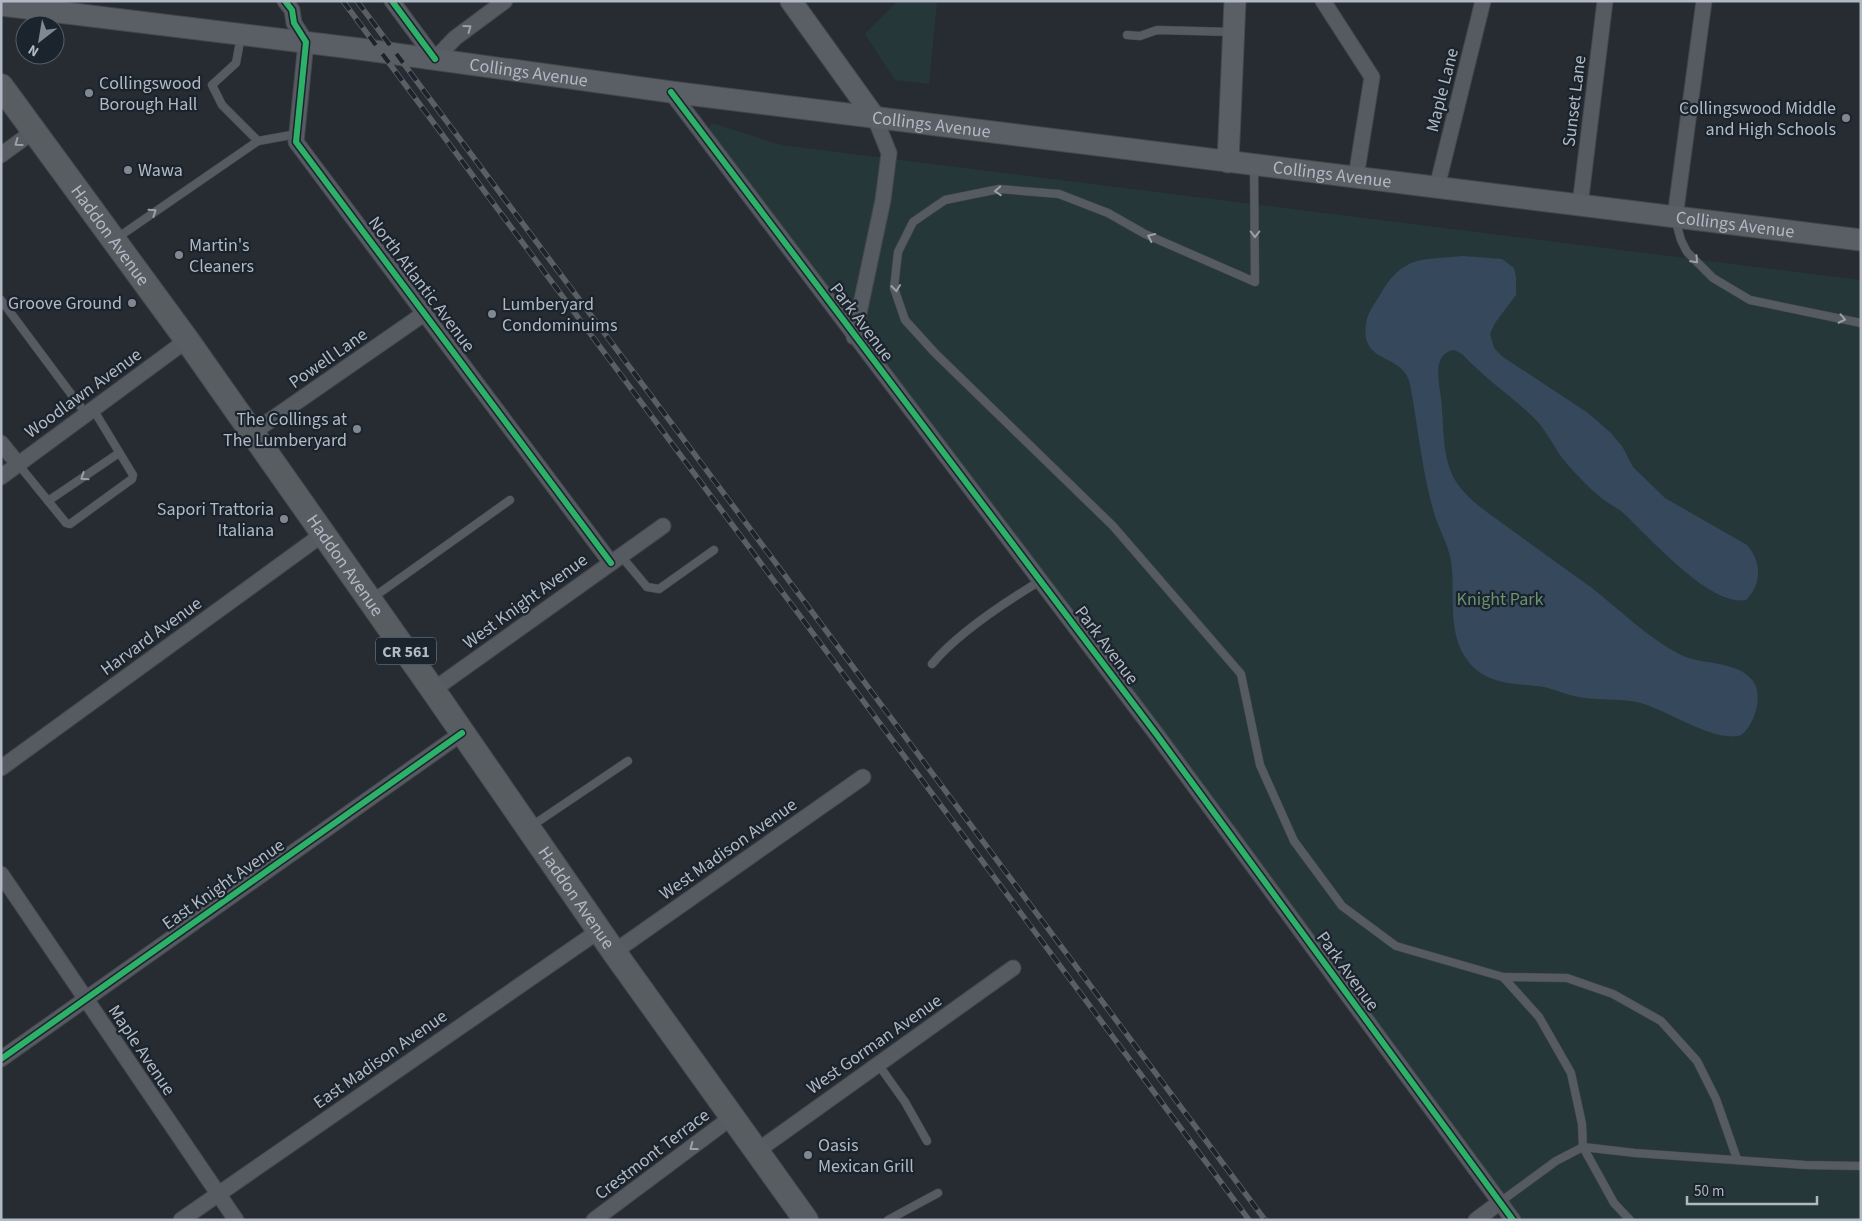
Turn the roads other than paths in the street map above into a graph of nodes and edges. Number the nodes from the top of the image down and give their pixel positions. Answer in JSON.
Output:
{"nodes":[{"id":1,"x":392,"y":1,"type":"edge"},
{"id":2,"x":505,"y":1,"type":"edge"},
{"id":3,"x":791,"y":1,"type":"edge"},
{"id":4,"x":1235,"y":1,"type":"edge"},
{"id":5,"x":1323,"y":1,"type":"edge"},
{"id":6,"x":1483,"y":1,"type":"edge"},
{"id":7,"x":1605,"y":1,"type":"edge"},
{"id":8,"x":1704,"y":1,"type":"edge"},
{"id":9,"x":1,"y":5,"type":"edge"},
{"id":10,"x":289,"y":6,"type":"edge"},
{"id":11,"x":1234,"y":32,"type":"junction"},
{"id":12,"x":241,"y":34,"type":"junction"},
{"id":13,"x":1127,"y":35,"type":"dead end"},
{"id":14,"x":306,"y":42,"type":"junction"},
{"id":15,"x":435,"y":59,"type":"junction"},
{"id":16,"x":1,"y":86,"type":"edge"},
{"id":17,"x":671,"y":92,"type":"junction"},
{"id":18,"x":875,"y":118,"type":"junction"},
{"id":19,"x":34,"y":131,"type":"junction"},
{"id":20,"x":297,"y":134,"type":"junction"},
{"id":21,"x":258,"y":141,"type":"junction"},
{"id":22,"x":1,"y":155,"type":"edge"},
{"id":23,"x":1228,"y":162,"type":"junction"},
{"id":24,"x":1254,"y":165,"type":"junction"},
{"id":25,"x":1356,"y":177,"type":"junction"},
{"id":26,"x":1437,"y":187,"type":"junction"},
{"id":27,"x":1580,"y":205,"type":"junction"},
{"id":28,"x":1675,"y":217,"type":"junction"},
{"id":29,"x":1861,"y":240,"type":"edge"},
{"id":30,"x":113,"y":241,"type":"junction"},
{"id":31,"x":1,"y":300,"type":"edge"},
{"id":32,"x":425,"y":313,"type":"junction"},
{"id":33,"x":1861,"y":323,"type":"edge"},
{"id":34,"x":854,"y":337,"type":"junction"},
{"id":35,"x":187,"y":340,"type":"junction"},
{"id":36,"x":89,"y":412,"type":"junction"},
{"id":37,"x":252,"y":433,"type":"junction"},
{"id":38,"x":1,"y":442,"type":"edge"},
{"id":39,"x":119,"y":453,"type":"junction"},
{"id":40,"x":18,"y":464,"type":"junction"},
{"id":41,"x":1,"y":477,"type":"edge"},
{"id":42,"x":510,"y":500,"type":"dead end"},
{"id":43,"x":48,"y":501,"type":"junction"},
{"id":44,"x":663,"y":526,"type":"dead end"},
{"id":45,"x":324,"y":534,"type":"junction"},
{"id":46,"x":714,"y":550,"type":"dead end"},
{"id":47,"x":616,"y":560,"type":"junction"},
{"id":48,"x":1040,"y":581,"type":"junction"},
{"id":49,"x":370,"y":600,"type":"junction"},
{"id":50,"x":932,"y":664,"type":"dead end"},
{"id":51,"x":433,"y":690,"type":"junction"},
{"id":52,"x":462,"y":733,"type":"junction"},
{"id":53,"x":628,"y":761,"type":"dead end"},
{"id":54,"x":1,"y":768,"type":"edge"},
{"id":55,"x":864,"y":776,"type":"dead end"},
{"id":56,"x":528,"y":828,"type":"junction"},
{"id":57,"x":1,"y":874,"type":"edge"},
{"id":58,"x":600,"y":930,"type":"junction"},
{"id":59,"x":614,"y":952,"type":"junction"},
{"id":60,"x":1013,"y":968,"type":"dead end"},
{"id":61,"x":1503,"y":977,"type":"junction"},
{"id":62,"x":85,"y":1000,"type":"junction"},
{"id":63,"x":1,"y":1059,"type":"edge"},
{"id":64,"x":878,"y":1064,"type":"junction"},
{"id":65,"x":732,"y":1117,"type":"junction"},
{"id":66,"x":927,"y":1141,"type":"dead end"},
{"id":67,"x":1583,"y":1147,"type":"junction"},
{"id":68,"x":757,"y":1151,"type":"junction"},
{"id":69,"x":1737,"y":1159,"type":"junction"},
{"id":70,"x":1861,"y":1166,"type":"edge"},
{"id":71,"x":938,"y":1192,"type":"dead end"},
{"id":72,"x":217,"y":1195,"type":"junction"},
{"id":73,"x":1500,"y":1202,"type":"junction"},
{"id":74,"x":181,"y":1220,"type":"edge"},
{"id":75,"x":236,"y":1220,"type":"edge"},
{"id":76,"x":594,"y":1220,"type":"edge"},
{"id":77,"x":806,"y":1220,"type":"edge"},
{"id":78,"x":888,"y":1220,"type":"edge"},
{"id":79,"x":1476,"y":1220,"type":"edge"},
{"id":80,"x":1513,"y":1220,"type":"edge"},
{"id":81,"x":1630,"y":1220,"type":"edge"}],
"edges":[{"from":1,"to":15,"type":"street"},
{"from":15,"to":2,"type":"street","one_way":true},
{"from":3,"to":18,"type":"main road"},
{"from":4,"to":11,"type":"main road"},
{"from":5,"to":25,"type":"street"},
{"from":6,"to":26,"type":"street","name":"Maple Lane"},
{"from":7,"to":27,"type":"street","name":"Sunset Lane"},
{"from":8,"to":28,"type":"street"},
{"from":9,"to":12,"type":"main road","name":"Collings Avenue"},
{"from":10,"to":14,"type":"street"},
{"from":11,"to":13,"type":"lane"},
{"from":11,"to":23,"type":"main road"},
{"from":12,"to":14,"type":"main road","name":"Collings Avenue"},
{"from":12,"to":21,"type":"lane"},
{"from":14,"to":15,"type":"main road","name":"Collings Avenue"},
{"from":14,"to":20,"type":"street","name":"North Atlantic Avenue"},
{"from":15,"to":17,"type":"main road","name":"Collings Avenue"},
{"from":16,"to":19,"type":"main road","name":"Haddon Avenue","number":"CR 561"},
{"from":17,"to":18,"type":"main road","name":"Collings Avenue"},
{"from":17,"to":34,"type":"street","name":"Park Avenue"},
{"from":18,"to":23,"type":"main road","name":"Collings Avenue"},
{"from":18,"to":34,"type":"street"},
{"from":19,"to":22,"type":"street","one_way":true},
{"from":19,"to":30,"type":"main road","name":"Haddon Avenue","number":"CR 561"},
{"from":20,"to":21,"type":"lane"},
{"from":20,"to":32,"type":"street","name":"North Atlantic Avenue"},
{"from":30,"to":21,"type":"lane","one_way":true},
{"from":23,"to":24,"type":"main road","name":"Collings Avenue"},
{"from":24,"to":25,"type":"main road","name":"Collings Avenue"},
{"from":24,"to":61,"type":"lane","one_way":true},
{"from":25,"to":26,"type":"main road","name":"Collings Avenue"},
{"from":26,"to":27,"type":"main road","name":"Collings Avenue"},
{"from":27,"to":28,"type":"main road","name":"Collings Avenue"},
{"from":28,"to":29,"type":"main road","name":"Collings Avenue"},
{"from":28,"to":33,"type":"lane","one_way":true},
{"from":30,"to":35,"type":"main road","name":"Haddon Avenue","number":"CR 561"},
{"from":31,"to":36,"type":"lane"},
{"from":32,"to":37,"type":"street","name":"Powell Lane"},
{"from":32,"to":47,"type":"street","name":"North Atlantic Avenue"},
{"from":34,"to":48,"type":"street","name":"Park Avenue"},
{"from":35,"to":36,"type":"street","name":"Woodlawn Avenue"},
{"from":35,"to":37,"type":"main road","name":"Haddon Avenue","number":"CR 561"},
{"from":36,"to":39,"type":"lane"},
{"from":36,"to":40,"type":"street","name":"Woodlawn Avenue"},
{"from":37,"to":45,"type":"main road","name":"Haddon Avenue","number":"CR 561"},
{"from":38,"to":40,"type":"street"},
{"from":39,"to":43,"type":"lane","one_way":true},
{"from":39,"to":43,"type":"lane"},
{"from":40,"to":41,"type":"street","name":"Woodlawn Avenue"},
{"from":40,"to":43,"type":"lane"},
{"from":42,"to":49,"type":"lane"},
{"from":44,"to":47,"type":"street","name":"West Knight Avenue"},
{"from":45,"to":49,"type":"main road","name":"Haddon Avenue","number":"CR 561"},
{"from":45,"to":54,"type":"street","name":"Harvard Avenue"},
{"from":46,"to":47,"type":"lane"},
{"from":47,"to":51,"type":"street","name":"West Knight Avenue"},
{"from":48,"to":50,"type":"lane"},
{"from":48,"to":73,"type":"street","name":"Park Avenue"},
{"from":49,"to":51,"type":"main road","name":"Haddon Avenue","number":"CR 561"},
{"from":51,"to":52,"type":"main road","name":"Haddon Avenue","number":"CR 561"},
{"from":52,"to":56,"type":"main road","name":"Haddon Avenue","number":"CR 561"},
{"from":52,"to":62,"type":"street","name":"East Knight Avenue"},
{"from":53,"to":56,"type":"lane"},
{"from":55,"to":59,"type":"street","name":"West Madison Avenue"},
{"from":56,"to":58,"type":"main road","name":"Haddon Avenue","number":"CR 561"},
{"from":57,"to":62,"type":"street","name":"Maple Avenue"},
{"from":58,"to":59,"type":"main road","name":"Haddon Avenue","number":"CR 561"},
{"from":58,"to":72,"type":"street","name":"East Madison Avenue"},
{"from":59,"to":65,"type":"main road","name":"Haddon Avenue","number":"CR 561"},
{"from":60,"to":64,"type":"street","name":"West Gorman Avenue"},
{"from":61,"to":67,"type":"lane"},
{"from":61,"to":69,"type":"lane"},
{"from":62,"to":63,"type":"street","name":"East Knight Avenue"},
{"from":62,"to":72,"type":"street","name":"Maple Avenue"},
{"from":64,"to":66,"type":"lane"},
{"from":64,"to":68,"type":"street","name":"West Gorman Avenue"},
{"from":65,"to":68,"type":"main road","name":"Haddon Avenue","number":"CR 561"},
{"from":65,"to":76,"type":"street","name":"Crestmont Terrace","one_way":true},
{"from":67,"to":69,"type":"lane"},
{"from":67,"to":73,"type":"lane"},
{"from":67,"to":81,"type":"lane"},
{"from":68,"to":77,"type":"main road","name":"Haddon Avenue","number":"CR 561"},
{"from":69,"to":70,"type":"lane"},
{"from":71,"to":78,"type":"lane"},
{"from":72,"to":74,"type":"street","name":"East Madison Avenue"},
{"from":72,"to":75,"type":"street","name":"Maple Avenue"},
{"from":73,"to":79,"type":"street"},
{"from":73,"to":80,"type":"street","name":"Park Avenue"}]}
